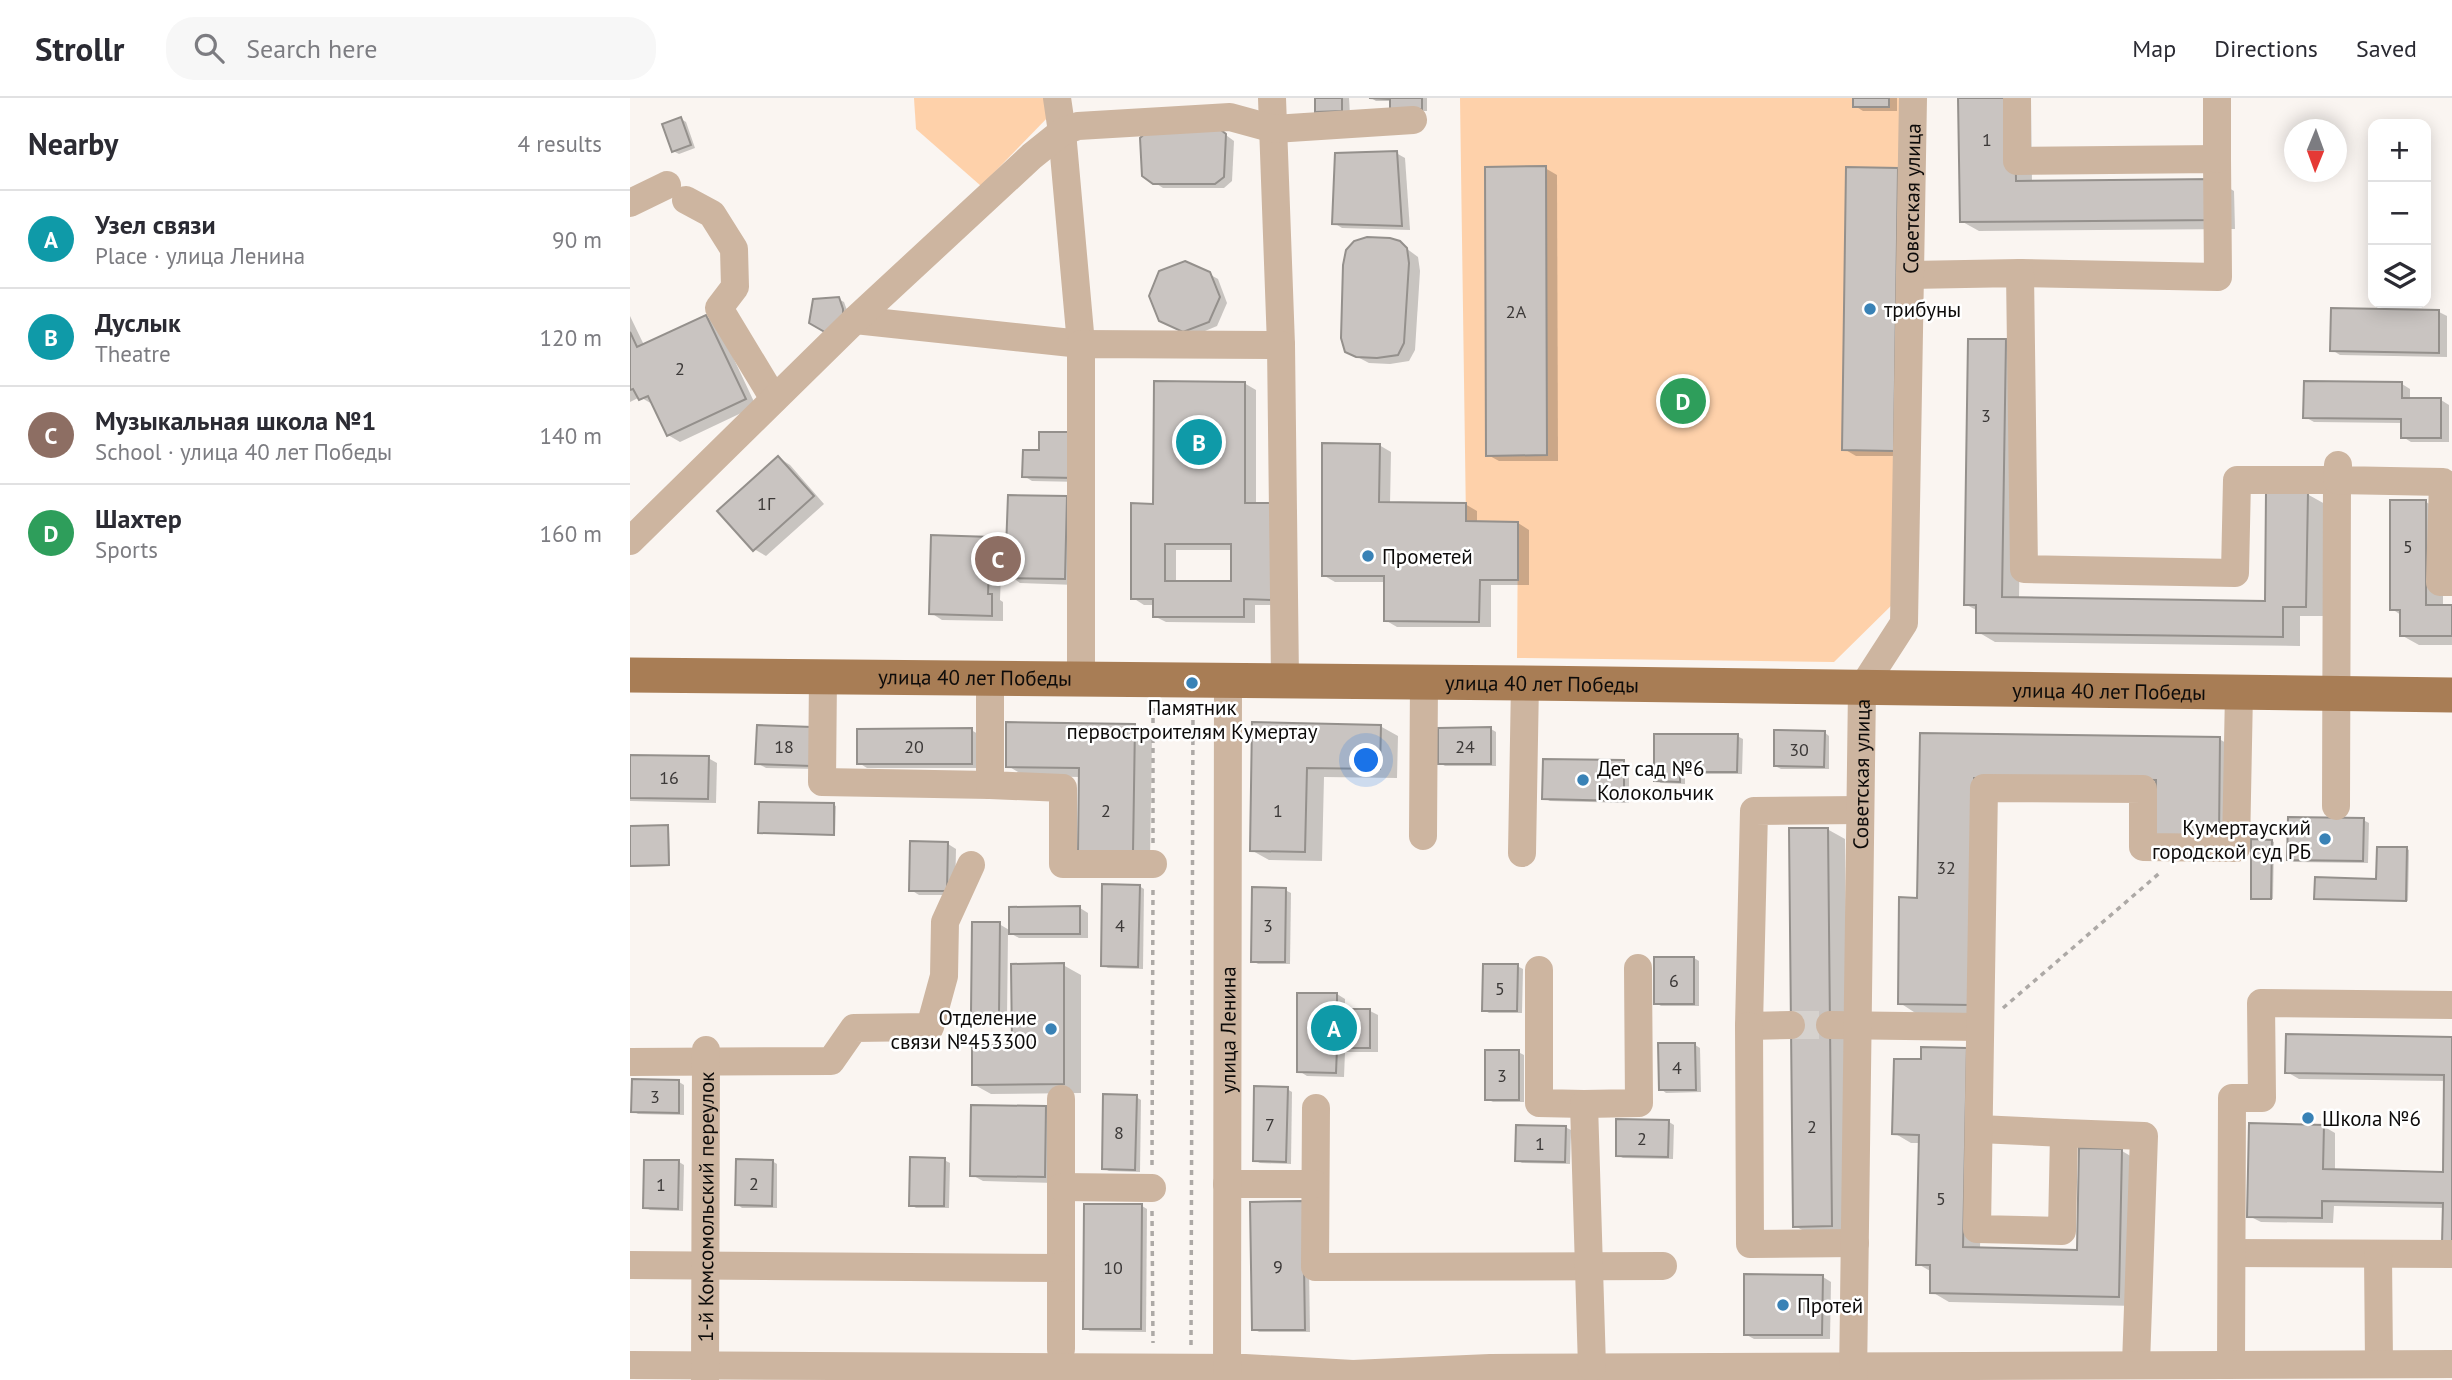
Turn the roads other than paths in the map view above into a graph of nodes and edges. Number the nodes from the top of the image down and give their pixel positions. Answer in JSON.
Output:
{"nodes":[{"id":1,"x":1057,"y":98,"type":"edge"},
{"id":2,"x":1272,"y":98,"type":"edge"},
{"id":3,"x":1913,"y":98,"type":"edge"},
{"id":4,"x":2017,"y":98,"type":"edge"},
{"id":5,"x":2217,"y":98,"type":"edge"},
{"id":6,"x":1413,"y":120,"type":"dead end"},
{"id":7,"x":1274,"y":129,"type":"junction"},
{"id":8,"x":1062,"y":132,"type":"junction"},
{"id":9,"x":2217,"y":159,"type":"junction"},
{"id":10,"x":630,"y":203,"type":"edge"},
{"id":11,"x":2020,"y":273,"type":"junction"},
{"id":12,"x":1910,"y":275,"type":"junction"},
{"id":13,"x":855,"y":320,"type":"junction"},
{"id":14,"x":1081,"y":344,"type":"junction"},
{"id":15,"x":1281,"y":345,"type":"junction"},
{"id":16,"x":774,"y":399,"type":"junction"},
{"id":17,"x":2337,"y":472,"type":"junction"},
{"id":18,"x":2447,"y":488,"type":"edge"},
{"id":19,"x":630,"y":541,"type":"edge"},
{"id":20,"x":2452,"y":582,"type":"edge"},
{"id":21,"x":630,"y":676,"type":"edge"},
{"id":22,"x":822,"y":676,"type":"junction"},
{"id":23,"x":990,"y":677,"type":"junction"},
{"id":24,"x":1082,"y":677,"type":"junction"},
{"id":25,"x":1228,"y":678,"type":"junction"},
{"id":26,"x":1285,"y":679,"type":"junction"},
{"id":27,"x":1424,"y":681,"type":"junction"},
{"id":28,"x":1525,"y":683,"type":"junction"},
{"id":29,"x":1862,"y":688,"type":"junction"},
{"id":30,"x":2239,"y":692,"type":"junction"},
{"id":31,"x":2337,"y":693,"type":"junction"},
{"id":32,"x":2452,"y":695,"type":"edge"},
{"id":33,"x":990,"y":785,"type":"junction"},
{"id":34,"x":2336,"y":806,"type":"dead end"},
{"id":35,"x":1860,"y":810,"type":"junction"},
{"id":36,"x":1423,"y":836,"type":"dead end"},
{"id":37,"x":1522,"y":853,"type":"dead end"},
{"id":38,"x":1153,"y":864,"type":"road end"},
{"id":39,"x":971,"y":865,"type":"dead end"},
{"id":40,"x":1639,"y":968,"type":"dead end"},
{"id":41,"x":1539,"y":970,"type":"dead end"},
{"id":42,"x":2452,"y":1005,"type":"edge"},
{"id":43,"x":1858,"y":1024,"type":"junction"},
{"id":44,"x":1791,"y":1025,"type":"tunnel mouth"},
{"id":45,"x":1830,"y":1025,"type":"tunnel mouth"},
{"id":46,"x":1749,"y":1026,"type":"junction"},
{"id":47,"x":1980,"y":1027,"type":"junction"},
{"id":48,"x":706,"y":1056,"type":"junction"},
{"id":49,"x":630,"y":1062,"type":"edge"},
{"id":50,"x":1061,"y":1098,"type":"dead end"},
{"id":51,"x":1584,"y":1104,"type":"junction"},
{"id":52,"x":1316,"y":1108,"type":"dead end"},
{"id":53,"x":1979,"y":1129,"type":"junction"},
{"id":54,"x":2064,"y":1133,"type":"junction"},
{"id":55,"x":1227,"y":1184,"type":"junction"},
{"id":56,"x":1315,"y":1184,"type":"junction"},
{"id":57,"x":1061,"y":1187,"type":"junction"},
{"id":58,"x":1153,"y":1188,"type":"road end"},
{"id":59,"x":1854,"y":1243,"type":"junction"},
{"id":60,"x":2231,"y":1253,"type":"junction"},
{"id":61,"x":2378,"y":1254,"type":"junction"},
{"id":62,"x":2452,"y":1254,"type":"edge"},
{"id":63,"x":630,"y":1265,"type":"edge"},
{"id":64,"x":1589,"y":1265,"type":"junction"},
{"id":65,"x":705,"y":1266,"type":"junction"},
{"id":66,"x":1663,"y":1266,"type":"dead end"},
{"id":67,"x":1061,"y":1268,"type":"junction"},
{"id":68,"x":1062,"y":1349,"type":"dead end"},
{"id":69,"x":2136,"y":1364,"type":"junction"},
{"id":70,"x":2231,"y":1364,"type":"junction"},
{"id":71,"x":2379,"y":1364,"type":"junction"},
{"id":72,"x":2452,"y":1364,"type":"edge"},
{"id":73,"x":630,"y":1365,"type":"edge"},
{"id":74,"x":1592,"y":1367,"type":"junction"},
{"id":75,"x":2079,"y":1372,"type":"edge"},
{"id":76,"x":705,"y":1373,"type":"edge"},
{"id":77,"x":1227,"y":1374,"type":"edge"},
{"id":78,"x":1490,"y":1374,"type":"edge"},
{"id":79,"x":1642,"y":1374,"type":"edge"},
{"id":80,"x":1853,"y":1374,"type":"edge"},
{"id":81,"x":1353,"y":1377,"type":"edge"}],
"edges":[{"from":1,"to":8,"type":"street"},
{"from":2,"to":7,"type":"street"},
{"from":3,"to":12,"type":"street","name":"Советская улица"},
{"from":4,"to":9,"type":"street"},
{"from":5,"to":9,"type":"street"},
{"from":6,"to":7,"type":"street"},
{"from":7,"to":8,"type":"street"},
{"from":7,"to":15,"type":"street"},
{"from":8,"to":13,"type":"street"},
{"from":8,"to":14,"type":"street"},
{"from":9,"to":11,"type":"street"},
{"from":10,"to":16,"type":"street"},
{"from":11,"to":12,"type":"street"},
{"from":11,"to":17,"type":"street"},
{"from":12,"to":29,"type":"street","name":"Советская улица"},
{"from":13,"to":14,"type":"street"},
{"from":13,"to":16,"type":"street"},
{"from":14,"to":15,"type":"street"},
{"from":14,"to":24,"type":"street"},
{"from":15,"to":26,"type":"street"},
{"from":16,"to":19,"type":"street"},
{"from":17,"to":18,"type":"street"},
{"from":17,"to":31,"type":"street"},
{"from":18,"to":20,"type":"street"},
{"from":21,"to":22,"type":"main road","name":"улица 40 лет Победы"},
{"from":22,"to":23,"type":"main road","name":"улица 40 лет Победы"},
{"from":22,"to":33,"type":"street"},
{"from":23,"to":24,"type":"main road","name":"улица 40 лет Победы"},
{"from":23,"to":33,"type":"street"},
{"from":24,"to":25,"type":"main road","name":"улица 40 лет Победы"},
{"from":25,"to":26,"type":"main road","name":"улица 40 лет Победы"},
{"from":25,"to":55,"type":"street","name":"улица Ленина"},
{"from":26,"to":27,"type":"main road","name":"улица 40 лет Победы"},
{"from":27,"to":28,"type":"main road","name":"улица 40 лет Победы"},
{"from":27,"to":36,"type":"street"},
{"from":28,"to":29,"type":"main road","name":"улица 40 лет Победы"},
{"from":28,"to":37,"type":"street"},
{"from":29,"to":30,"type":"main road","name":"улица 40 лет Победы"},
{"from":29,"to":35,"type":"street","name":"Советская улица"},
{"from":30,"to":31,"type":"main road","name":"улица 40 лет Победы"},
{"from":30,"to":47,"type":"street"},
{"from":31,"to":32,"type":"main road","name":"улица 40 лет Победы"},
{"from":31,"to":34,"type":"street"},
{"from":33,"to":38,"type":"street"},
{"from":35,"to":43,"type":"street","name":"Советская улица"},
{"from":35,"to":46,"type":"street"},
{"from":39,"to":48,"type":"street"},
{"from":40,"to":51,"type":"street"},
{"from":41,"to":51,"type":"street"},
{"from":42,"to":60,"type":"street"},
{"from":43,"to":45,"type":"street"},
{"from":43,"to":47,"type":"street"},
{"from":43,"to":59,"type":"street","name":"Советская улица"},
{"from":44,"to":46,"type":"street"},
{"from":46,"to":59,"type":"street"},
{"from":47,"to":53,"type":"street"},
{"from":48,"to":49,"type":"street"},
{"from":48,"to":65,"type":"street","name":"1-й Комсомольский переулок"},
{"from":50,"to":57,"type":"street"},
{"from":51,"to":64,"type":"street"},
{"from":52,"to":56,"type":"street"},
{"from":53,"to":54,"type":"street"},
{"from":53,"to":54,"type":"street"},
{"from":54,"to":69,"type":"street"},
{"from":55,"to":56,"type":"street"},
{"from":55,"to":77,"type":"street","name":"улица Ленина"},
{"from":56,"to":64,"type":"street"},
{"from":57,"to":58,"type":"street"},
{"from":57,"to":67,"type":"street"},
{"from":59,"to":80,"type":"street","name":"Советская улица"},
{"from":60,"to":61,"type":"street"},
{"from":60,"to":70,"type":"street"},
{"from":61,"to":62,"type":"street"},
{"from":61,"to":71,"type":"street"},
{"from":63,"to":65,"type":"street"},
{"from":64,"to":66,"type":"street"},
{"from":64,"to":74,"type":"street"},
{"from":65,"to":67,"type":"street"},
{"from":65,"to":76,"type":"street","name":"1-й Комсомольский переулок"},
{"from":67,"to":68,"type":"street"},
{"from":69,"to":70,"type":"street"},
{"from":69,"to":75,"type":"street"},
{"from":70,"to":71,"type":"street"},
{"from":71,"to":72,"type":"street"},
{"from":73,"to":76,"type":"street"},
{"from":74,"to":78,"type":"street"},
{"from":74,"to":79,"type":"street"},
{"from":75,"to":80,"type":"street"},
{"from":76,"to":77,"type":"street"},
{"from":77,"to":81,"type":"street"},
{"from":78,"to":81,"type":"street"},
{"from":79,"to":80,"type":"street"}]}
